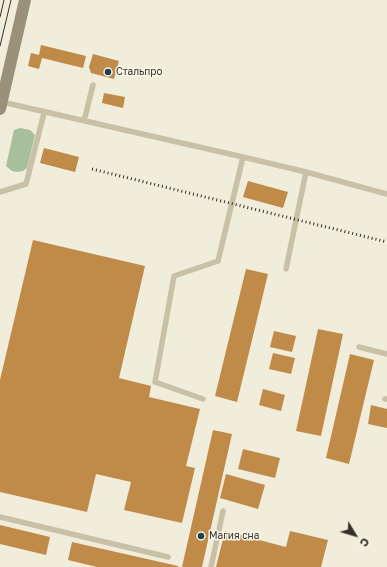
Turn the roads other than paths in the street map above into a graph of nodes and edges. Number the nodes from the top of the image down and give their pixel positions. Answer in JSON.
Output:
{"nodes":[{"id":1,"x":25,"y":0,"type":"edge"},
{"id":2,"x":93,"y":85,"type":"dead end"},
{"id":3,"x":1,"y":106,"type":"edge"},
{"id":4,"x":44,"y":113,"type":"junction"},
{"id":5,"x":84,"y":121,"type":"junction"},
{"id":6,"x":243,"y":157,"type":"junction"},
{"id":7,"x":306,"y":172,"type":"junction"},
{"id":8,"x":0,"y":192,"type":"edge"},
{"id":9,"x":387,"y":194,"type":"edge"},
{"id":10,"x":286,"y":269,"type":"dead end"},
{"id":11,"x":359,"y":347,"type":"dead end"},
{"id":12,"x":387,"y":354,"type":"edge"},
{"id":13,"x":203,"y":399,"type":"dead end"},
{"id":14,"x":222,"y":511,"type":"dead end"},
{"id":15,"x":0,"y":517,"type":"edge"},
{"id":16,"x":168,"y":557,"type":"dead end"},
{"id":17,"x":211,"y":567,"type":"edge"}],
"edges":[{"from":1,"to":3,"type":"main road"},
{"from":2,"to":5,"type":"lane"},
{"from":3,"to":4,"type":"lane"},
{"from":4,"to":5,"type":"lane"},
{"from":4,"to":8,"type":"lane"},
{"from":5,"to":6,"type":"lane"},
{"from":6,"to":7,"type":"lane"},
{"from":6,"to":13,"type":"lane"},
{"from":7,"to":9,"type":"lane"},
{"from":7,"to":10,"type":"lane"},
{"from":11,"to":12,"type":"lane"},
{"from":14,"to":17,"type":"lane"},
{"from":15,"to":16,"type":"lane"}]}
